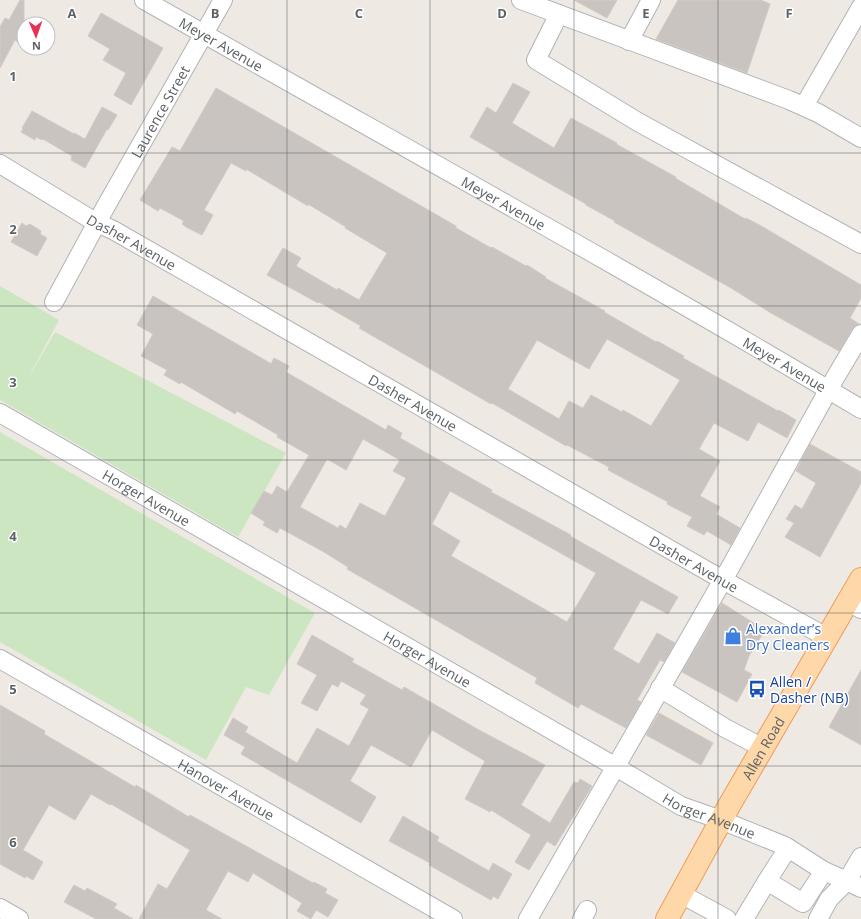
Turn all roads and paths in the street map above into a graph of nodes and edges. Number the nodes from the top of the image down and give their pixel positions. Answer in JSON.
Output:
{"nodes":[{"id":1,"x":144,"y":0,"type":"edge"},
{"id":2,"x":223,"y":0,"type":"edge"},
{"id":3,"x":521,"y":0,"type":"edge"},
{"id":4,"x":651,"y":0,"type":"edge"},
{"id":5,"x":861,"y":7,"type":"edge"},
{"id":6,"x":559,"y":14,"type":"junction"},
{"id":7,"x":203,"y":34,"type":"junction"},
{"id":8,"x":629,"y":41,"type":"junction"},
{"id":9,"x":804,"y":106,"type":"junction"},
{"id":10,"x":852,"y":129,"type":"edge"},
{"id":11,"x":0,"y":164,"type":"edge"},
{"id":12,"x":97,"y":223,"type":"junction"},
{"id":13,"x":861,"y":244,"type":"edge"},
{"id":14,"x":54,"y":302,"type":"dead end"},
{"id":15,"x":861,"y":334,"type":"edge"},
{"id":16,"x":829,"y":390,"type":"junction"},
{"id":17,"x":861,"y":409,"type":"edge"},
{"id":18,"x":0,"y":413,"type":"edge"},
{"id":19,"x":861,"y":579,"type":"edge"},
{"id":20,"x":723,"y":580,"type":"junction"},
{"id":21,"x":854,"y":606,"type":"edge"},
{"id":22,"x":828,"y":638,"type":"junction"},
{"id":23,"x":0,"y":659,"type":"edge"},
{"id":24,"x":660,"y":688,"type":"junction"},
{"id":25,"x":763,"y":748,"type":"junction"},
{"id":26,"x":616,"y":767,"type":"junction"},
{"id":27,"x":721,"y":820,"type":"junction"},
{"id":28,"x":788,"y":848,"type":"junction"},
{"id":29,"x":861,"y":857,"type":"edge"},
{"id":30,"x":824,"y":871,"type":"junction"},
{"id":31,"x":767,"y":881,"type":"junction"},
{"id":32,"x":854,"y":884,"type":"edge"},
{"id":33,"x":680,"y":894,"type":"junction"},
{"id":34,"x":803,"y":903,"type":"junction"},
{"id":35,"x":0,"y":908,"type":"edge"},
{"id":36,"x":819,"y":916,"type":"edge"},
{"id":37,"x":19,"y":919,"type":"edge"},
{"id":38,"x":452,"y":919,"type":"edge"},
{"id":39,"x":528,"y":919,"type":"edge"},
{"id":40,"x":667,"y":919,"type":"edge"},
{"id":41,"x":727,"y":919,"type":"edge"},
{"id":42,"x":744,"y":919,"type":"edge"}],
"edges":[{"from":1,"to":7,"type":"street","name":"Meyer Avenue"},
{"from":2,"to":7,"type":"street","name":"Laurence Street"},
{"from":3,"to":6,"type":"street"},
{"from":4,"to":8,"type":"street"},
{"from":5,"to":9,"type":"street"},
{"from":6,"to":8,"type":"street"},
{"from":6,"to":13,"type":"street"},
{"from":7,"to":12,"type":"street","name":"Laurence Street"},
{"from":7,"to":16,"type":"street","name":"Meyer Avenue"},
{"from":8,"to":9,"type":"street"},
{"from":9,"to":10,"type":"street"},
{"from":11,"to":12,"type":"street","name":"Dasher Avenue"},
{"from":12,"to":14,"type":"street","name":"Laurence Street"},
{"from":12,"to":20,"type":"street","name":"Dasher Avenue"},
{"from":15,"to":16,"type":"street"},
{"from":16,"to":17,"type":"street","name":"Meyer Avenue"},
{"from":16,"to":20,"type":"street"},
{"from":18,"to":26,"type":"street","name":"Horger Avenue"},
{"from":19,"to":21,"type":"main road","name":"Allen Road"},
{"from":20,"to":22,"type":"street","name":"Dasher Avenue"},
{"from":20,"to":24,"type":"street"},
{"from":21,"to":22,"type":"main road","name":"Allen Road"},
{"from":22,"to":25,"type":"main road","name":"Allen Road"},
{"from":23,"to":38,"type":"street","name":"Hanover Avenue"},
{"from":24,"to":25,"type":"street"},
{"from":24,"to":26,"type":"street"},
{"from":25,"to":27,"type":"main road","name":"Allen Road"},
{"from":26,"to":27,"type":"street","name":"Horger Avenue"},
{"from":26,"to":39,"type":"street"},
{"from":27,"to":28,"type":"street","name":"Horger Avenue"},
{"from":27,"to":33,"type":"main road","name":"Allen Road"},
{"from":28,"to":30,"type":"street","name":"Horger Avenue"},
{"from":28,"to":31,"type":"street"},
{"from":29,"to":32,"type":"street"},
{"from":30,"to":32,"type":"street","name":"Horger Avenue"},
{"from":30,"to":34,"type":"street"},
{"from":31,"to":34,"type":"street"},
{"from":31,"to":42,"type":"street"},
{"from":32,"to":36,"type":"street"},
{"from":33,"to":40,"type":"main road","name":"Allen Road"},
{"from":33,"to":41,"type":"street"},
{"from":34,"to":36,"type":"street"},
{"from":35,"to":37,"type":"street"}]}
